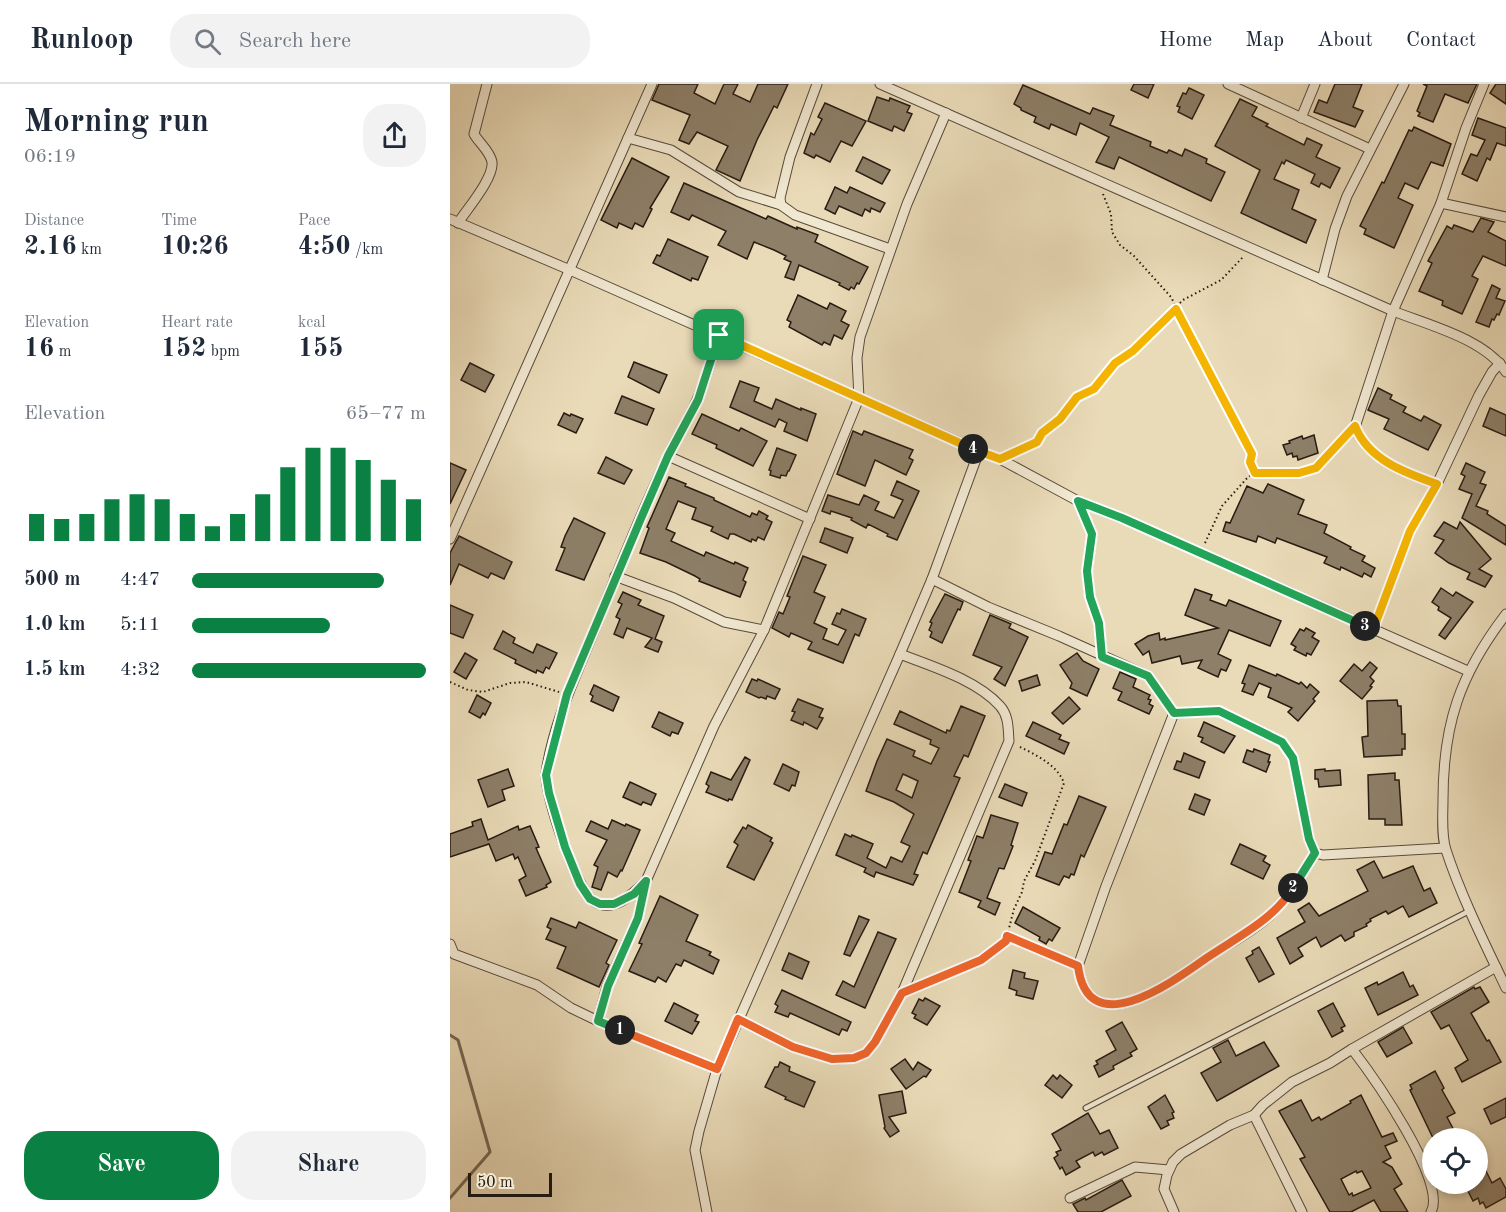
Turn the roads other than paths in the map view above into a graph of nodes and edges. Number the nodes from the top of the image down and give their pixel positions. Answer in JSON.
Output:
{"nodes":[{"id":1,"x":487,"y":84,"type":"edge"},
{"id":2,"x":652,"y":84,"type":"edge"},
{"id":3,"x":817,"y":84,"type":"edge"},
{"id":4,"x":880,"y":84,"type":"edge"},
{"id":5,"x":1228,"y":84,"type":"edge"},
{"id":6,"x":1315,"y":84,"type":"edge"},
{"id":7,"x":1404,"y":84,"type":"edge"},
{"id":8,"x":1484,"y":84,"type":"edge"},
{"id":9,"x":946,"y":113,"type":"junction"},
{"id":10,"x":1301,"y":118,"type":"junction"},
{"id":11,"x":628,"y":138,"type":"junction"},
{"id":12,"x":1370,"y":149,"type":"junction"},
{"id":13,"x":1441,"y":203,"type":"junction"},
{"id":14,"x":782,"y":205,"type":"junction"},
{"id":15,"x":1506,"y":218,"type":"edge"},
{"id":16,"x":454,"y":221,"type":"edge"},
{"id":17,"x":890,"y":249,"type":"junction"},
{"id":18,"x":570,"y":270,"type":"junction"},
{"id":19,"x":1322,"y":279,"type":"junction"},
{"id":20,"x":1393,"y":311,"type":"junction"},
{"id":21,"x":719,"y":335,"type":"junction"},
{"id":22,"x":1500,"y":363,"type":"junction"},
{"id":23,"x":1506,"y":372,"type":"edge"},
{"id":24,"x":859,"y":398,"type":"junction"},
{"id":25,"x":979,"y":451,"type":"junction"},
{"id":26,"x":668,"y":456,"type":"junction"},
{"id":27,"x":1437,"y":484,"type":"junction"},
{"id":28,"x":1078,"y":501,"type":"junction"},
{"id":29,"x":810,"y":519,"type":"junction"},
{"id":30,"x":450,"y":539,"type":"edge"},
{"id":31,"x":615,"y":576,"type":"junction"},
{"id":32,"x":932,"y":579,"type":"junction"},
{"id":33,"x":1506,"y":614,"type":"edge"},
{"id":34,"x":765,"y":630,"type":"junction"},
{"id":35,"x":1373,"y":630,"type":"junction"},
{"id":36,"x":900,"y":654,"type":"junction"},
{"id":37,"x":1102,"y":657,"type":"junction"},
{"id":38,"x":1468,"y":671,"type":"junction"},
{"id":39,"x":1174,"y":713,"type":"junction"},
{"id":40,"x":1445,"y":848,"type":"junction"},
{"id":41,"x":1315,"y":853,"type":"junction"},
{"id":42,"x":646,"y":881,"type":"junction"},
{"id":43,"x":1471,"y":910,"type":"junction"},
{"id":44,"x":450,"y":944,"type":"edge"},
{"id":45,"x":1496,"y":967,"type":"junction"},
{"id":46,"x":1506,"y":988,"type":"edge"},
{"id":47,"x":738,"y":1019,"type":"junction"},
{"id":48,"x":598,"y":1021,"type":"junction"},
{"id":49,"x":1352,"y":1048,"type":"junction"},
{"id":50,"x":717,"y":1069,"type":"junction"},
{"id":51,"x":1086,"y":1108,"type":"dead end"},
{"id":52,"x":1254,"y":1115,"type":"junction"},
{"id":53,"x":1169,"y":1170,"type":"junction"},
{"id":54,"x":1070,"y":1198,"type":"dead end"},
{"id":55,"x":707,"y":1212,"type":"edge"},
{"id":56,"x":1174,"y":1212,"type":"edge"},
{"id":57,"x":1302,"y":1212,"type":"edge"},
{"id":58,"x":1431,"y":1212,"type":"edge"}],
"edges":[{"from":1,"to":16,"type":"street"},
{"from":2,"to":11,"type":"street"},
{"from":3,"to":14,"type":"street"},
{"from":4,"to":9,"type":"street"},
{"from":5,"to":10,"type":"street"},
{"from":6,"to":10,"type":"street"},
{"from":7,"to":12,"type":"street"},
{"from":8,"to":13,"type":"street"},
{"from":9,"to":17,"type":"street"},
{"from":9,"to":19,"type":"street"},
{"from":10,"to":12,"type":"street"},
{"from":11,"to":14,"type":"street"},
{"from":11,"to":18,"type":"street"},
{"from":12,"to":19,"type":"street"},
{"from":13,"to":15,"type":"street"},
{"from":13,"to":20,"type":"street"},
{"from":14,"to":17,"type":"street"},
{"from":16,"to":18,"type":"street"},
{"from":17,"to":24,"type":"street"},
{"from":18,"to":21,"type":"street"},
{"from":18,"to":30,"type":"street"},
{"from":19,"to":20,"type":"street"},
{"from":20,"to":22,"type":"street"},
{"from":20,"to":27,"type":"street"},
{"from":21,"to":24,"type":"street"},
{"from":21,"to":26,"type":"street"},
{"from":22,"to":23,"type":"street"},
{"from":22,"to":27,"type":"street"},
{"from":24,"to":25,"type":"street"},
{"from":24,"to":29,"type":"street"},
{"from":25,"to":28,"type":"street"},
{"from":25,"to":32,"type":"street"},
{"from":26,"to":29,"type":"street"},
{"from":26,"to":31,"type":"street"},
{"from":27,"to":35,"type":"street"},
{"from":28,"to":35,"type":"street"},
{"from":28,"to":37,"type":"street"},
{"from":29,"to":34,"type":"street"},
{"from":31,"to":34,"type":"street"},
{"from":31,"to":42,"type":"street"},
{"from":32,"to":36,"type":"street"},
{"from":32,"to":37,"type":"street"},
{"from":33,"to":38,"type":"street"},
{"from":34,"to":42,"type":"street"},
{"from":35,"to":38,"type":"street"},
{"from":36,"to":47,"type":"street"},
{"from":36,"to":47,"type":"street"},
{"from":37,"to":39,"type":"street"},
{"from":38,"to":40,"type":"street"},
{"from":39,"to":41,"type":"street"},
{"from":39,"to":41,"type":"street"},
{"from":40,"to":41,"type":"street"},
{"from":40,"to":43,"type":"street"},
{"from":42,"to":48,"type":"street"},
{"from":43,"to":45,"type":"street"},
{"from":43,"to":51,"type":"lane"},
{"from":44,"to":48,"type":"street"},
{"from":45,"to":46,"type":"street"},
{"from":45,"to":49,"type":"street"},
{"from":47,"to":50,"type":"street"},
{"from":48,"to":50,"type":"street"},
{"from":49,"to":52,"type":"street"},
{"from":49,"to":58,"type":"street"},
{"from":50,"to":55,"type":"street"},
{"from":52,"to":53,"type":"street"},
{"from":52,"to":57,"type":"street"},
{"from":53,"to":54,"type":"street"},
{"from":53,"to":56,"type":"street"}]}
